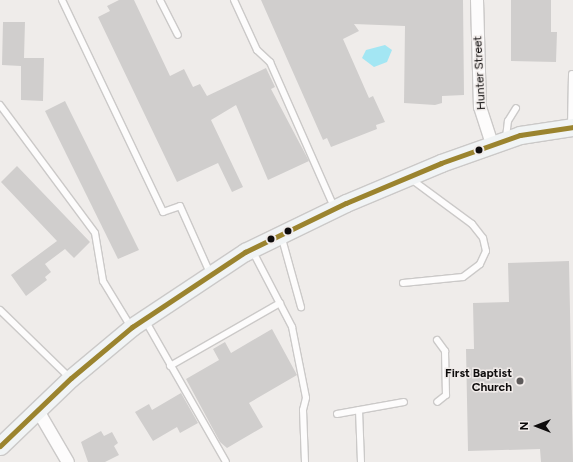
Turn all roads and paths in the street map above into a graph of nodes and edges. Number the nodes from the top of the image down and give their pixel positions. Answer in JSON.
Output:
{"nodes":[{"id":1,"x":62,"y":0,"type":"edge"},
{"id":2,"x":160,"y":0,"type":"edge"},
{"id":3,"x":234,"y":0,"type":"edge"},
{"id":4,"x":477,"y":0,"type":"edge"},
{"id":5,"x":178,"y":35,"type":"dead end"},
{"id":6,"x":572,"y":74,"type":"dead end"},
{"id":7,"x":0,"y":105,"type":"edge"},
{"id":8,"x":516,"y":108,"type":"dead end"},
{"id":9,"x":572,"y":127,"type":"edge"},
{"id":10,"x":499,"y":141,"type":"junction"},
{"id":11,"x":408,"y":177,"type":"junction"},
{"id":12,"x":335,"y":208,"type":"junction"},
{"id":13,"x":281,"y":234,"type":"junction"},
{"id":14,"x":251,"y":249,"type":"junction"},
{"id":15,"x":210,"y":273,"type":"junction"},
{"id":16,"x":403,"y":283,"type":"dead end"},
{"id":17,"x":280,"y":303,"type":"junction"},
{"id":18,"x":301,"y":307,"type":"dead end"},
{"id":19,"x":0,"y":310,"type":"edge"},
{"id":20,"x":138,"y":323,"type":"junction"},
{"id":21,"x":437,"y":340,"type":"dead end"},
{"id":22,"x":170,"y":366,"type":"junction"},
{"id":23,"x":71,"y":378,"type":"junction"},
{"id":24,"x":404,"y":402,"type":"dead end"},
{"id":25,"x":437,"y":402,"type":"dead end"},
{"id":26,"x":37,"y":409,"type":"junction"},
{"id":27,"x":359,"y":410,"type":"junction"},
{"id":28,"x":337,"y":414,"type":"dead end"},
{"id":29,"x":0,"y":446,"type":"edge"},
{"id":30,"x":68,"y":462,"type":"edge"},
{"id":31,"x":226,"y":462,"type":"edge"},
{"id":32,"x":305,"y":462,"type":"edge"},
{"id":33,"x":362,"y":462,"type":"edge"}],
"edges":[{"from":1,"to":15,"type":"lane"},
{"from":2,"to":5,"type":"lane"},
{"from":3,"to":12,"type":"lane"},
{"from":4,"to":10,"type":"street","name":"Hunter Street"},
{"from":6,"to":9,"type":"lane"},
{"from":7,"to":20,"type":"lane"},
{"from":8,"to":10,"type":"lane"},
{"from":9,"to":10,"type":"main road"},
{"from":10,"to":11,"type":"main road"},
{"from":11,"to":12,"type":"main road"},
{"from":11,"to":16,"type":"lane"},
{"from":12,"to":13,"type":"main road"},
{"from":13,"to":14,"type":"main road"},
{"from":13,"to":18,"type":"lane"},
{"from":14,"to":15,"type":"main road"},
{"from":14,"to":17,"type":"lane"},
{"from":15,"to":20,"type":"main road"},
{"from":17,"to":22,"type":"lane"},
{"from":17,"to":32,"type":"lane"},
{"from":19,"to":23,"type":"lane"},
{"from":20,"to":22,"type":"lane"},
{"from":20,"to":23,"type":"main road"},
{"from":21,"to":25,"type":"lane"},
{"from":22,"to":31,"type":"lane"},
{"from":23,"to":26,"type":"main road"},
{"from":24,"to":27,"type":"lane"},
{"from":26,"to":29,"type":"main road"},
{"from":26,"to":30,"type":"street"},
{"from":27,"to":28,"type":"lane"},
{"from":27,"to":33,"type":"lane"}]}
